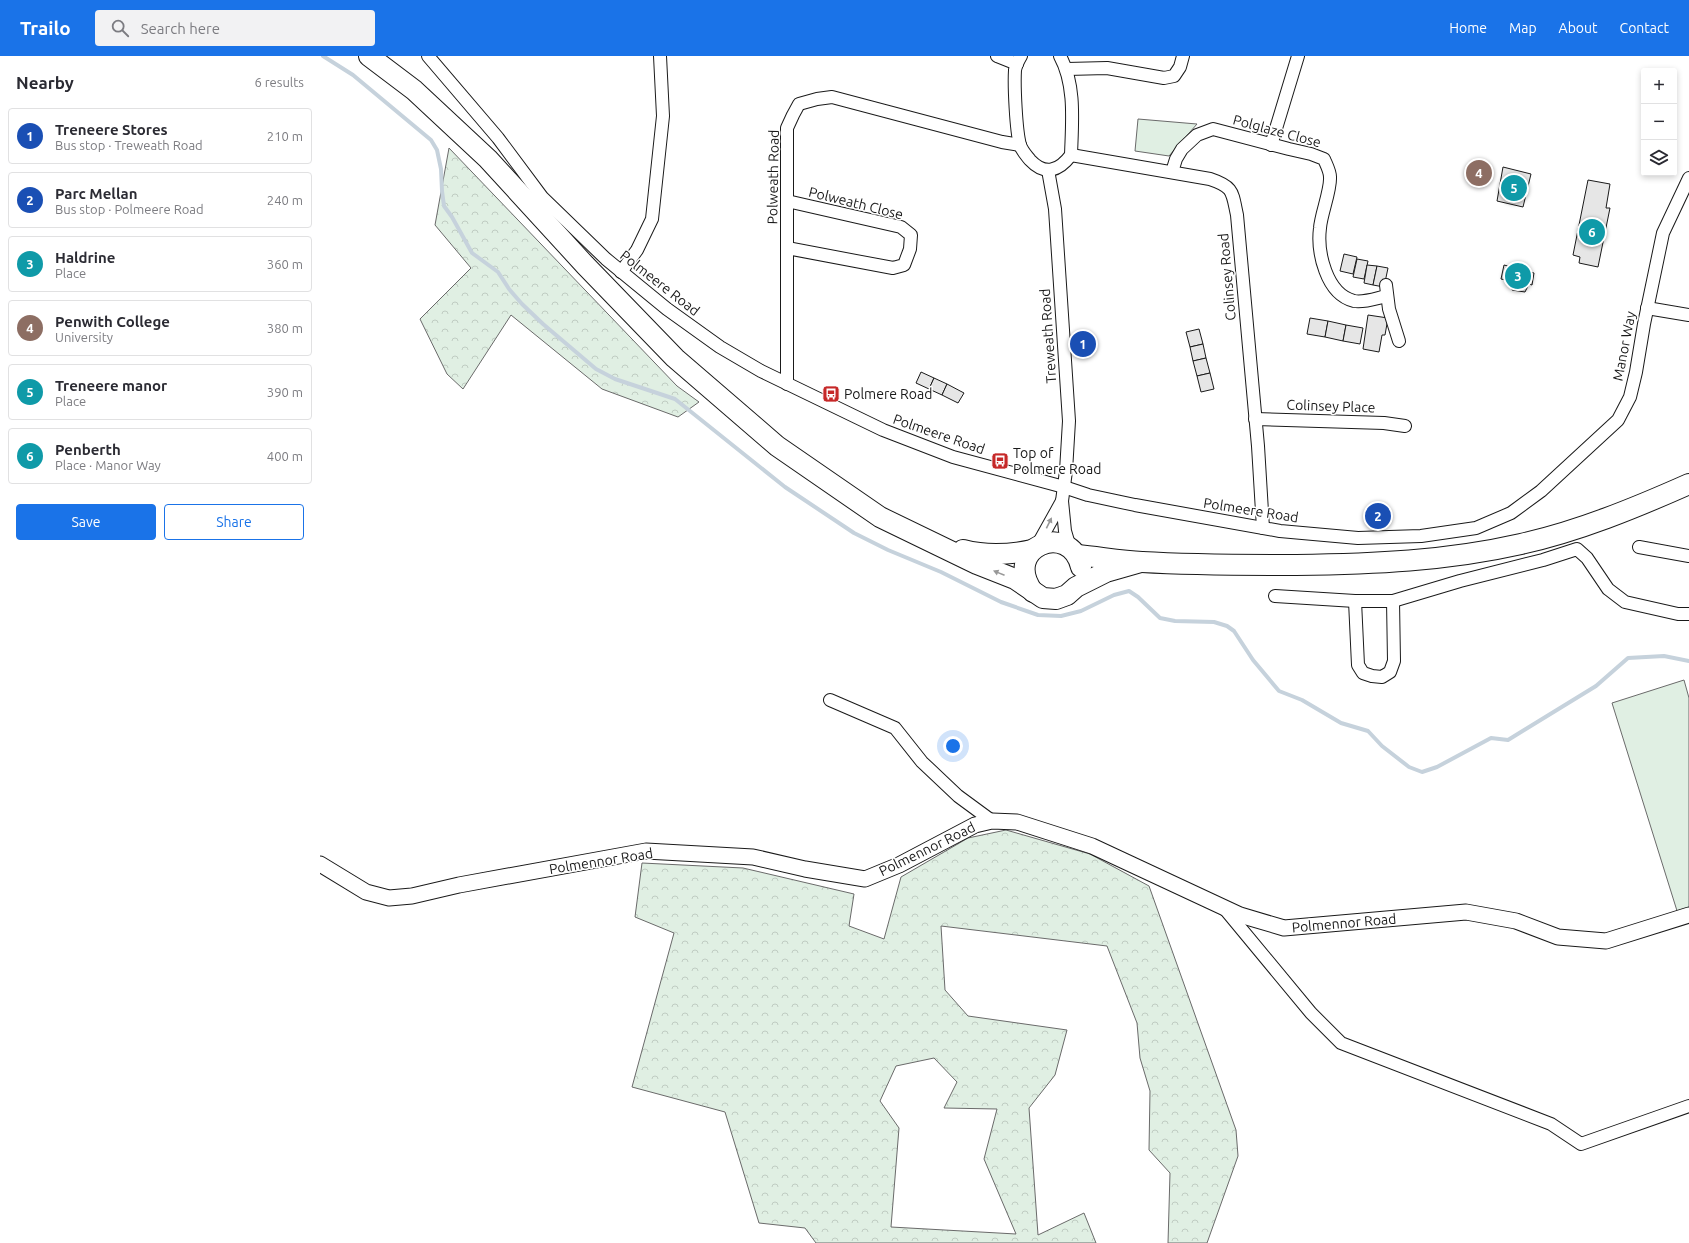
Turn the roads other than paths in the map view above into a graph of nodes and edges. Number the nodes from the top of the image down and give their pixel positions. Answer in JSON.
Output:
{"nodes":[{"id":1,"x":369,"y":56,"type":"edge"},
{"id":2,"x":428,"y":56,"type":"edge"},
{"id":3,"x":660,"y":56,"type":"edge"},
{"id":4,"x":997,"y":56,"type":"edge"},
{"id":5,"x":1060,"y":56,"type":"edge"},
{"id":6,"x":1183,"y":56,"type":"edge"},
{"id":7,"x":1298,"y":56,"type":"edge"},
{"id":8,"x":1019,"y":60,"type":"edge"},
{"id":9,"x":1066,"y":69,"type":"junction"},
{"id":10,"x":1020,"y":145,"type":"junction"},
{"id":11,"x":1271,"y":145,"type":"junction"},
{"id":12,"x":1071,"y":155,"type":"junction"},
{"id":13,"x":1048,"y":170,"type":"junction"},
{"id":14,"x":1172,"y":172,"type":"junction"},
{"id":15,"x":1689,"y":178,"type":"edge"},
{"id":16,"x":787,"y":201,"type":"junction"},
{"id":17,"x":788,"y":248,"type":"junction"},
{"id":18,"x":621,"y":272,"type":"junction"},
{"id":19,"x":1647,"y":308,"type":"junction"},
{"id":20,"x":1689,"y":315,"type":"edge"},
{"id":21,"x":1399,"y":341,"type":"dead end"},
{"id":22,"x":787,"y":384,"type":"junction"},
{"id":23,"x":1255,"y":419,"type":"junction"},
{"id":24,"x":1405,"y":426,"type":"dead end"},
{"id":25,"x":1689,"y":484,"type":"edge"},
{"id":26,"x":1064,"y":487,"type":"junction"},
{"id":27,"x":1541,"y":491,"type":"joint"},
{"id":28,"x":1062,"y":501,"type":"junction"},
{"id":29,"x":1263,"y":528,"type":"junction"},
{"id":30,"x":923,"y":539,"type":"junction"},
{"id":31,"x":1639,"y":547,"type":"dead end"},
{"id":32,"x":1034,"y":548,"type":"junction"},
{"id":33,"x":1073,"y":552,"type":"junction"},
{"id":34,"x":1689,"y":556,"type":"edge"},
{"id":35,"x":1141,"y":562,"type":"junction"},
{"id":36,"x":1076,"y":587,"type":"junction"},
{"id":37,"x":1033,"y":592,"type":"junction"},
{"id":38,"x":1276,"y":596,"type":"dead end"},
{"id":39,"x":1355,"y":601,"type":"junction"},
{"id":40,"x":1393,"y":601,"type":"junction"},
{"id":41,"x":1689,"y":614,"type":"edge"},
{"id":42,"x":830,"y":700,"type":"dead end"},
{"id":43,"x":992,"y":821,"type":"junction"},
{"id":44,"x":320,"y":864,"type":"edge"},
{"id":45,"x":1224,"y":907,"type":"junction"},
{"id":46,"x":1689,"y":914,"type":"edge"},
{"id":47,"x":1689,"y":1106,"type":"edge"}],
"edges":[{"from":1,"to":30,"type":"highway"},
{"from":2,"to":18,"type":"street","name":"Polmeere Road"},
{"from":3,"to":18,"type":"street"},
{"from":4,"to":8,"type":"street"},
{"from":5,"to":9,"type":"street"},
{"from":6,"to":9,"type":"street"},
{"from":7,"to":11,"type":"street"},
{"from":8,"to":10,"type":"street"},
{"from":9,"to":12,"type":"street"},
{"from":10,"to":13,"type":"street"},
{"from":10,"to":16,"type":"street","name":"Polweath Road"},
{"from":11,"to":14,"type":"street","name":"Polglaze Close"},
{"from":11,"to":21,"type":"street","name":"Polglaze Close"},
{"from":12,"to":13,"type":"street"},
{"from":12,"to":14,"type":"street","name":"Colinsey Road"},
{"from":13,"to":26,"type":"street","name":"Treweath Road"},
{"from":14,"to":23,"type":"street","name":"Colinsey Road"},
{"from":15,"to":19,"type":"street","name":"Manor Way"},
{"from":16,"to":17,"type":"street","name":"Polweath Road"},
{"from":16,"to":17,"type":"street","name":"Polweath Close"},
{"from":17,"to":22,"type":"street","name":"Polweath Road"},
{"from":18,"to":22,"type":"street","name":"Polmeere Road"},
{"from":19,"to":20,"type":"street"},
{"from":19,"to":27,"type":"street","name":"Manor Way"},
{"from":22,"to":26,"type":"street","name":"Polmeere Road"},
{"from":23,"to":24,"type":"street","name":"Colinsey Place"},
{"from":23,"to":29,"type":"street","name":"Colinsey Road"},
{"from":25,"to":35,"type":"highway"},
{"from":26,"to":28,"type":"street","name":"Treweath Road"},
{"from":26,"to":29,"type":"street","name":"Polmeere Road"},
{"from":27,"to":29,"type":"street","name":"Polmeere Road"},
{"from":32,"to":28,"type":"street","name":"Treweath Road","one_way":true},
{"from":28,"to":33,"type":"street","name":"Treweath Road"},
{"from":30,"to":32,"type":"highway"},
{"from":37,"to":30,"type":"highway","one_way":true},
{"from":31,"to":34,"type":"street"},
{"from":32,"to":33,"type":"highway"},
{"from":32,"to":37,"type":"highway"},
{"from":33,"to":35,"type":"highway"},
{"from":33,"to":36,"type":"highway"},
{"from":35,"to":36,"type":"highway"},
{"from":36,"to":37,"type":"highway"},
{"from":38,"to":39,"type":"street"},
{"from":39,"to":40,"type":"street"},
{"from":39,"to":40,"type":"street"},
{"from":40,"to":41,"type":"street"},
{"from":42,"to":43,"type":"street"},
{"from":43,"to":44,"type":"street","name":"Polmennor Road"},
{"from":43,"to":45,"type":"street","name":"Polmennor Road"},
{"from":45,"to":46,"type":"street","name":"Polmennor Road"},
{"from":45,"to":47,"type":"street"}]}
